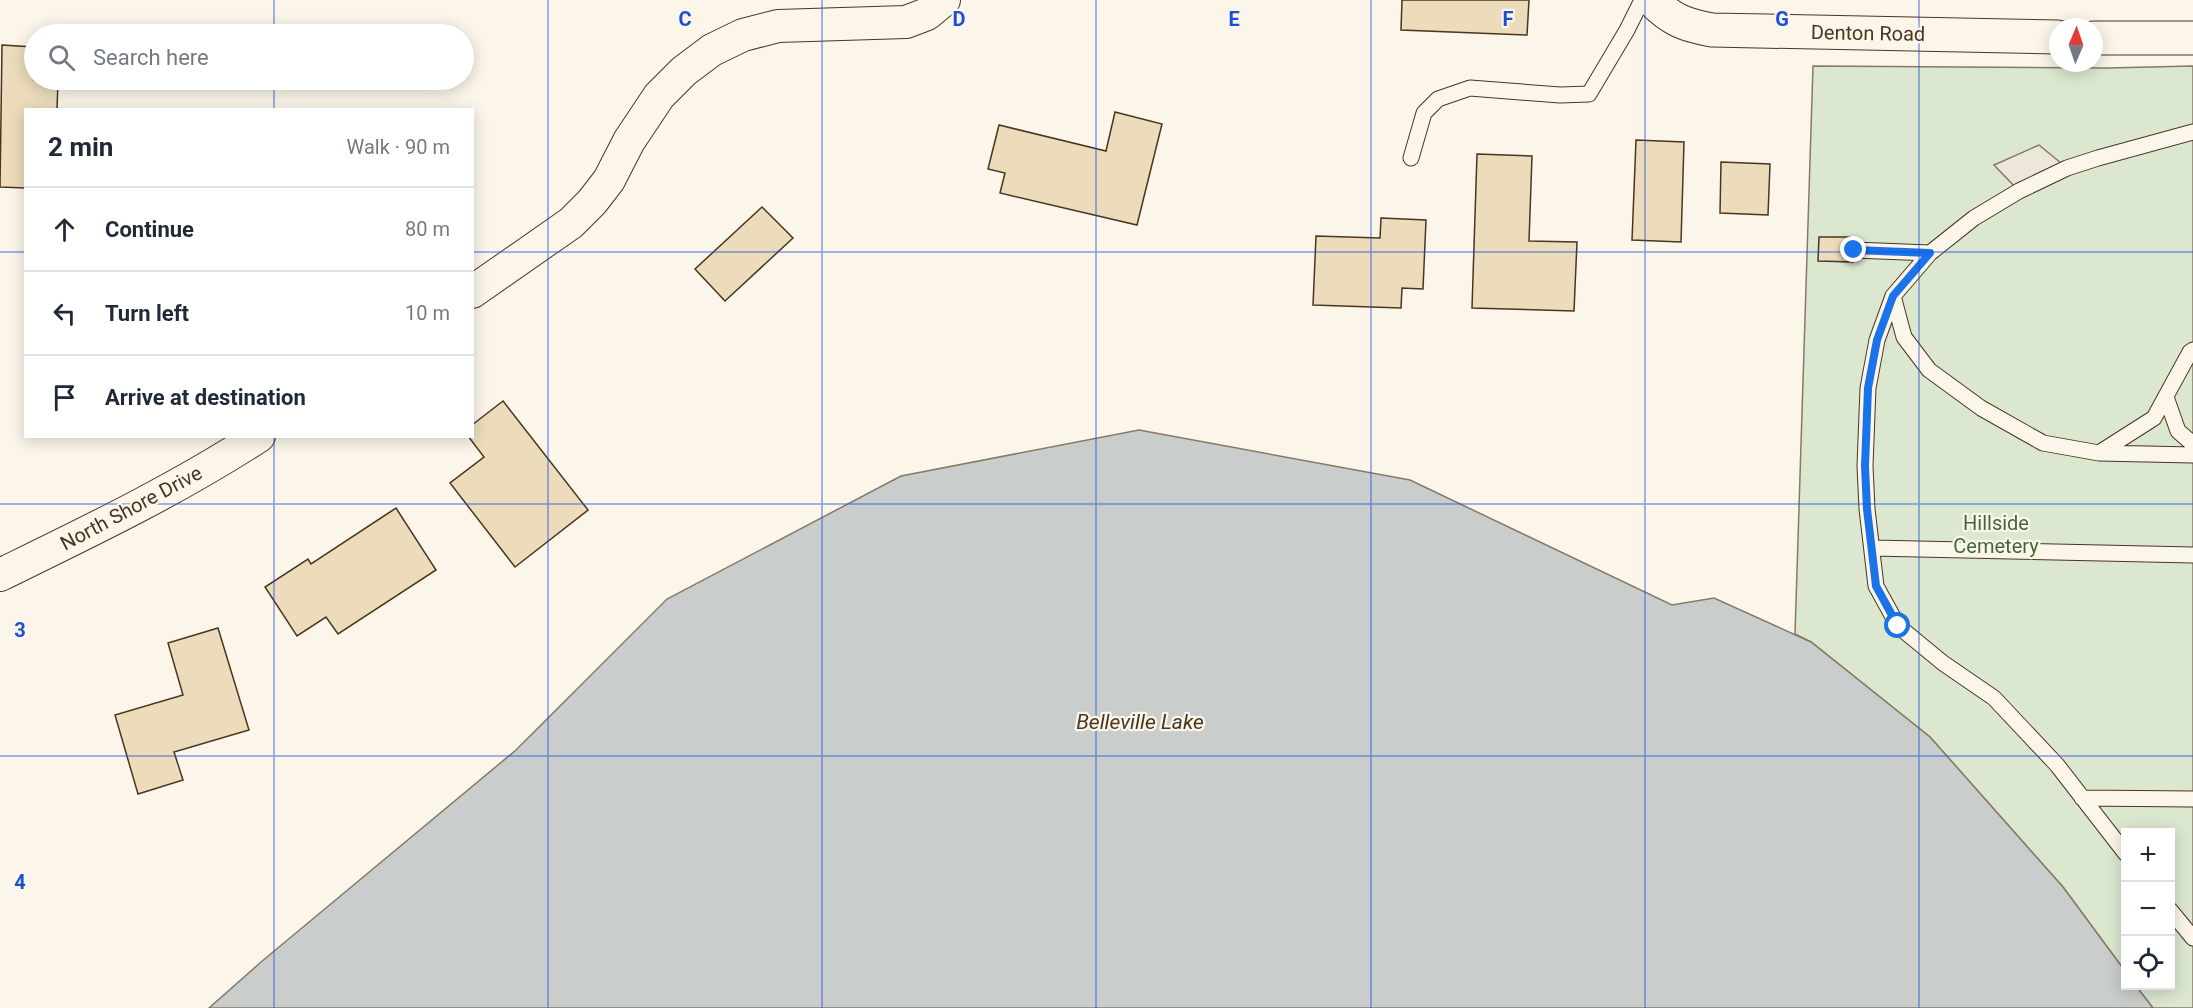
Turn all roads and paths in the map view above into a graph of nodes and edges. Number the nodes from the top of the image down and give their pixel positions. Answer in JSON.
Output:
{"nodes":[{"id":1,"x":944,"y":0,"type":"edge"},
{"id":2,"x":1642,"y":0,"type":"edge"},
{"id":3,"x":1652,"y":0,"type":"edge"},
{"id":4,"x":2049,"y":37,"type":"edge"},
{"id":5,"x":2103,"y":38,"type":"edge"},
{"id":6,"x":2193,"y":38,"type":"edge"},
{"id":7,"x":2193,"y":132,"type":"edge"},
{"id":8,"x":1411,"y":159,"type":"dead end"},
{"id":9,"x":1854,"y":250,"type":"dead end"},
{"id":10,"x":1930,"y":253,"type":"junction"},
{"id":11,"x":474,"y":291,"type":"edge"},
{"id":12,"x":1893,"y":296,"type":"junction"},
{"id":13,"x":2193,"y":350,"type":"edge"},
{"id":14,"x":2166,"y":397,"type":"junction"},
{"id":15,"x":256,"y":438,"type":"edge"},
{"id":16,"x":2193,"y":444,"type":"edge"},
{"id":17,"x":2099,"y":453,"type":"junction"},
{"id":18,"x":2193,"y":455,"type":"edge"},
{"id":19,"x":1872,"y":548,"type":"junction"},
{"id":20,"x":2193,"y":555,"type":"edge"},
{"id":21,"x":0,"y":575,"type":"edge"},
{"id":22,"x":2082,"y":798,"type":"junction"},
{"id":23,"x":2193,"y":799,"type":"edge"},
{"id":24,"x":2121,"y":848,"type":"edge"},
{"id":25,"x":2175,"y":916,"type":"edge"},
{"id":26,"x":2193,"y":938,"type":"edge"}],
"edges":[{"from":1,"to":11,"type":"street"},
{"from":2,"to":8,"type":"lane"},
{"from":3,"to":4,"type":"street","name":"Denton Road"},
{"from":5,"to":6,"type":"street"},
{"from":7,"to":10,"type":"lane"},
{"from":9,"to":10,"type":"lane"},
{"from":10,"to":12,"type":"lane"},
{"from":12,"to":17,"type":"lane"},
{"from":12,"to":19,"type":"lane"},
{"from":13,"to":14,"type":"lane"},
{"from":14,"to":16,"type":"lane"},
{"from":14,"to":17,"type":"lane"},
{"from":15,"to":21,"type":"street","name":"North Shore Drive"},
{"from":17,"to":18,"type":"lane"},
{"from":19,"to":20,"type":"lane"},
{"from":19,"to":22,"type":"lane"},
{"from":22,"to":23,"type":"lane"},
{"from":22,"to":24,"type":"lane"},
{"from":25,"to":26,"type":"lane"}]}
